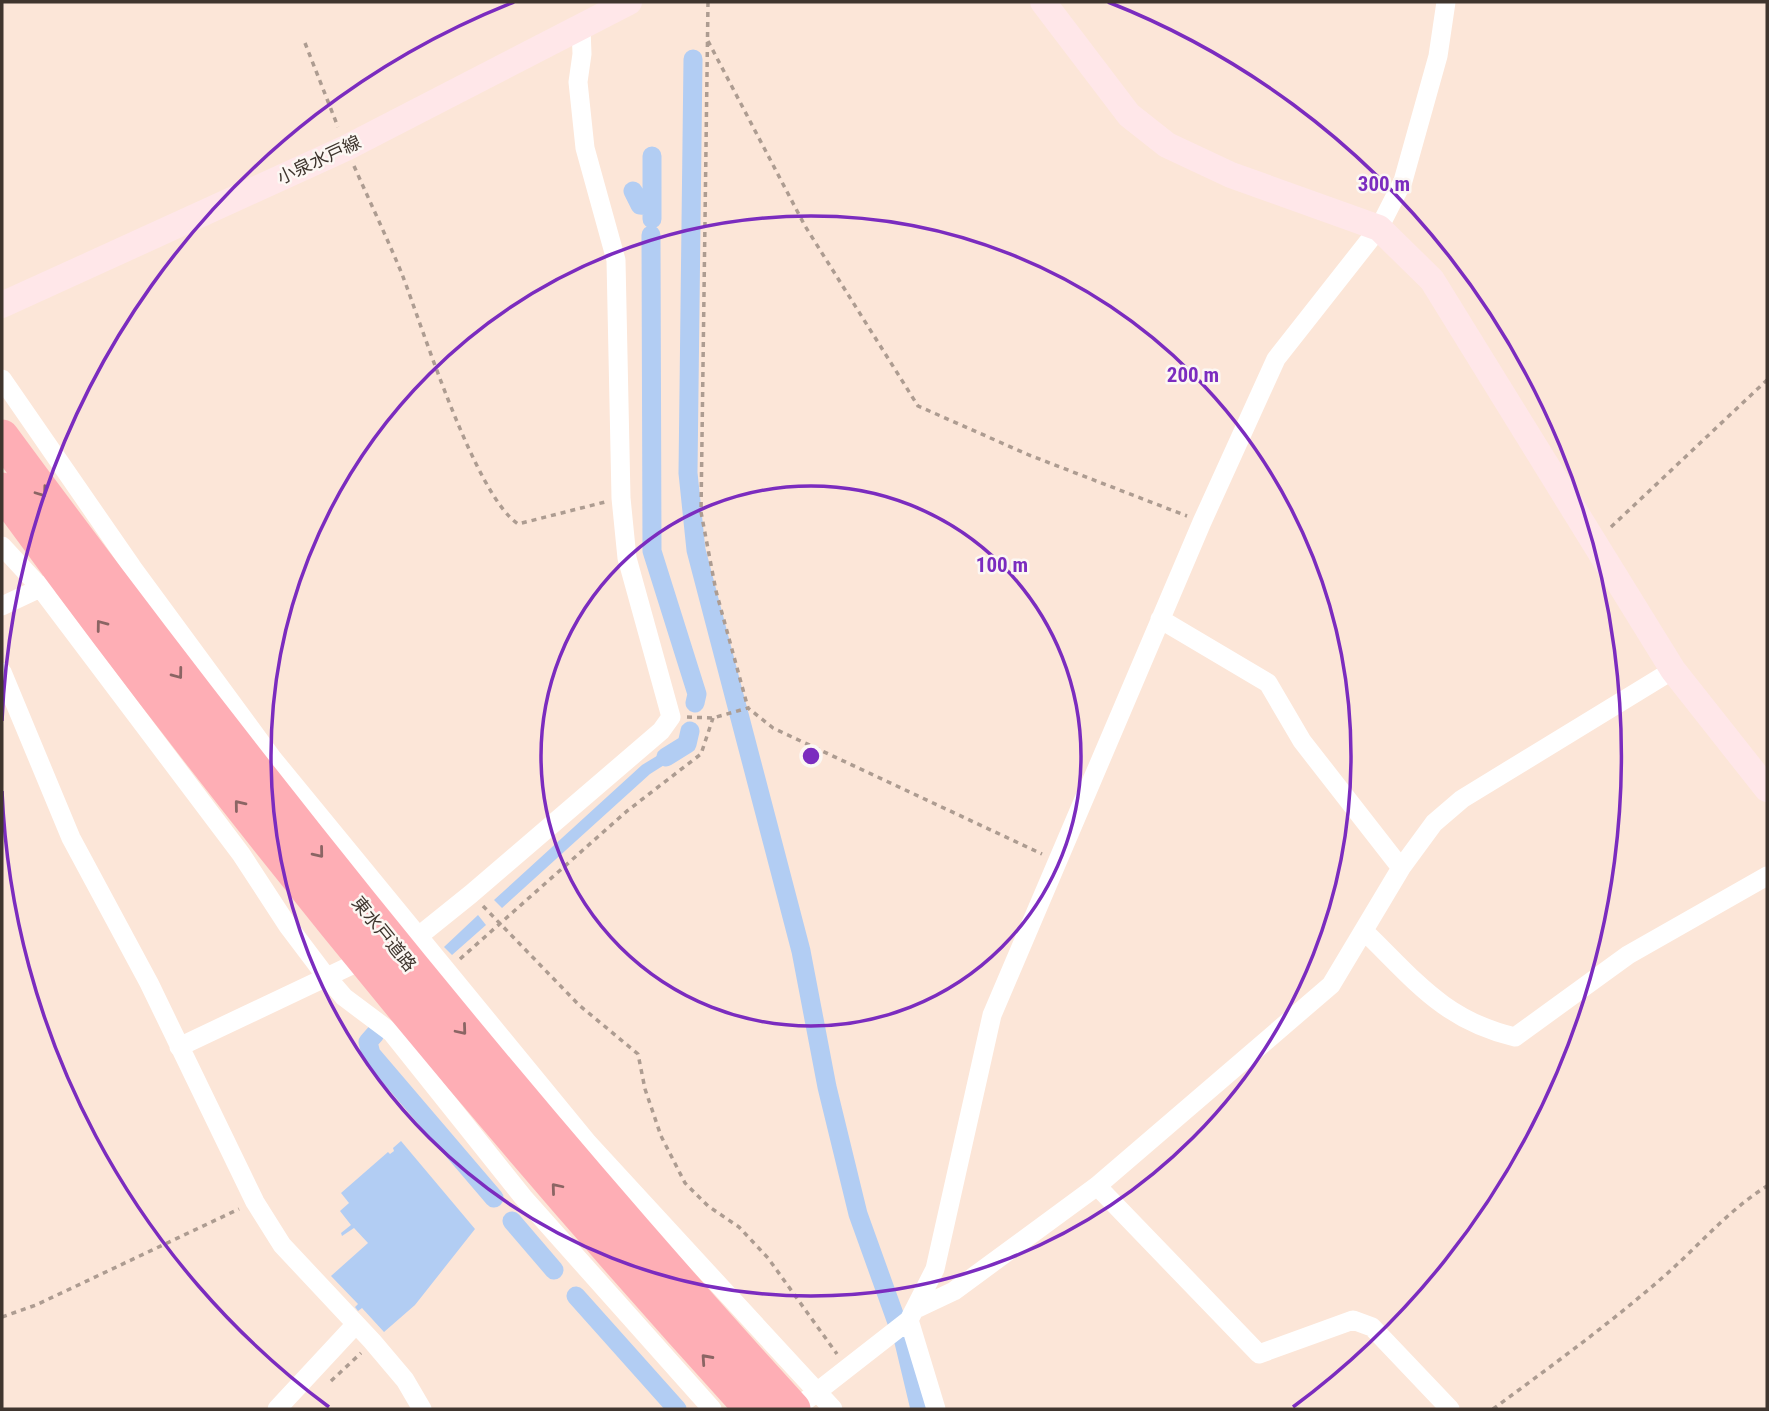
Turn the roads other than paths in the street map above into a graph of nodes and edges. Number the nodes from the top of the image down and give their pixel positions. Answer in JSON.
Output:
{"nodes":[{"id":1,"x":629,"y":2,"type":"edge"},
{"id":2,"x":1043,"y":2,"type":"edge"},
{"id":3,"x":1446,"y":2,"type":"edge"},
{"id":4,"x":581,"y":28,"type":"junction"},
{"id":5,"x":1379,"y":228,"type":"junction"},
{"id":6,"x":2,"y":305,"type":"edge"},
{"id":7,"x":2,"y":379,"type":"edge"},
{"id":8,"x":2,"y":437,"type":"edge"},
{"id":9,"x":2,"y":490,"type":"edge"},
{"id":10,"x":2,"y":546,"type":"edge"},
{"id":11,"x":126,"y":558,"type":"junction"},
{"id":12,"x":39,"y":586,"type":"junction"},
{"id":13,"x":2,"y":606,"type":"edge"},
{"id":14,"x":1160,"y":619,"type":"junction"},
{"id":15,"x":1673,"y":670,"type":"junction"},
{"id":16,"x":2,"y":672,"type":"edge"},
{"id":17,"x":1767,"y":789,"type":"edge"},
{"id":18,"x":1401,"y":868,"type":"junction"},
{"id":19,"x":1767,"y":876,"type":"edge"},
{"id":20,"x":1364,"y":931,"type":"junction"},
{"id":21,"x":420,"y":935,"type":"junction"},
{"id":22,"x":325,"y":975,"type":"junction"},
{"id":23,"x":179,"y":1047,"type":"junction"},
{"id":24,"x":1097,"y":1186,"type":"junction"},
{"id":25,"x":911,"y":1317,"type":"junction"},
{"id":26,"x":356,"y":1324,"type":"junction"},
{"id":27,"x":801,"y":1403,"type":"edge"},
{"id":28,"x":277,"y":1409,"type":"edge"},
{"id":29,"x":422,"y":1409,"type":"edge"},
{"id":30,"x":712,"y":1409,"type":"edge"},
{"id":31,"x":752,"y":1409,"type":"edge"},
{"id":32,"x":833,"y":1409,"type":"edge"},
{"id":33,"x":936,"y":1409,"type":"edge"},
{"id":34,"x":1450,"y":1409,"type":"edge"}],
"edges":[{"from":1,"to":4,"type":"street","name":"小泉水戸線"},
{"from":2,"to":5,"type":"street"},
{"from":3,"to":5,"type":"street"},
{"from":4,"to":6,"type":"street","name":"小泉水戸線"},
{"from":4,"to":21,"type":"street"},
{"from":5,"to":14,"type":"street"},
{"from":5,"to":15,"type":"street"},
{"from":7,"to":11,"type":"street"},
{"from":8,"to":27,"type":"highway","name":"東水戸道路","one_way":true},
{"from":31,"to":9,"type":"highway","name":"東水戸道路","one_way":true},
{"from":10,"to":12,"type":"street"},
{"from":11,"to":12,"type":"street"},
{"from":11,"to":21,"type":"street"},
{"from":12,"to":13,"type":"street"},
{"from":12,"to":22,"type":"street"},
{"from":14,"to":18,"type":"street"},
{"from":14,"to":25,"type":"street"},
{"from":15,"to":17,"type":"street"},
{"from":15,"to":18,"type":"street"},
{"from":16,"to":23,"type":"street"},
{"from":18,"to":20,"type":"street"},
{"from":19,"to":20,"type":"street"},
{"from":20,"to":24,"type":"street"},
{"from":21,"to":22,"type":"street"},
{"from":21,"to":27,"type":"street"},
{"from":22,"to":23,"type":"street"},
{"from":22,"to":30,"type":"street"},
{"from":23,"to":26,"type":"street"},
{"from":24,"to":25,"type":"street"},
{"from":24,"to":34,"type":"street"},
{"from":25,"to":27,"type":"street"},
{"from":25,"to":33,"type":"street"},
{"from":26,"to":28,"type":"street"},
{"from":26,"to":29,"type":"street"},
{"from":27,"to":32,"type":"street"}]}
